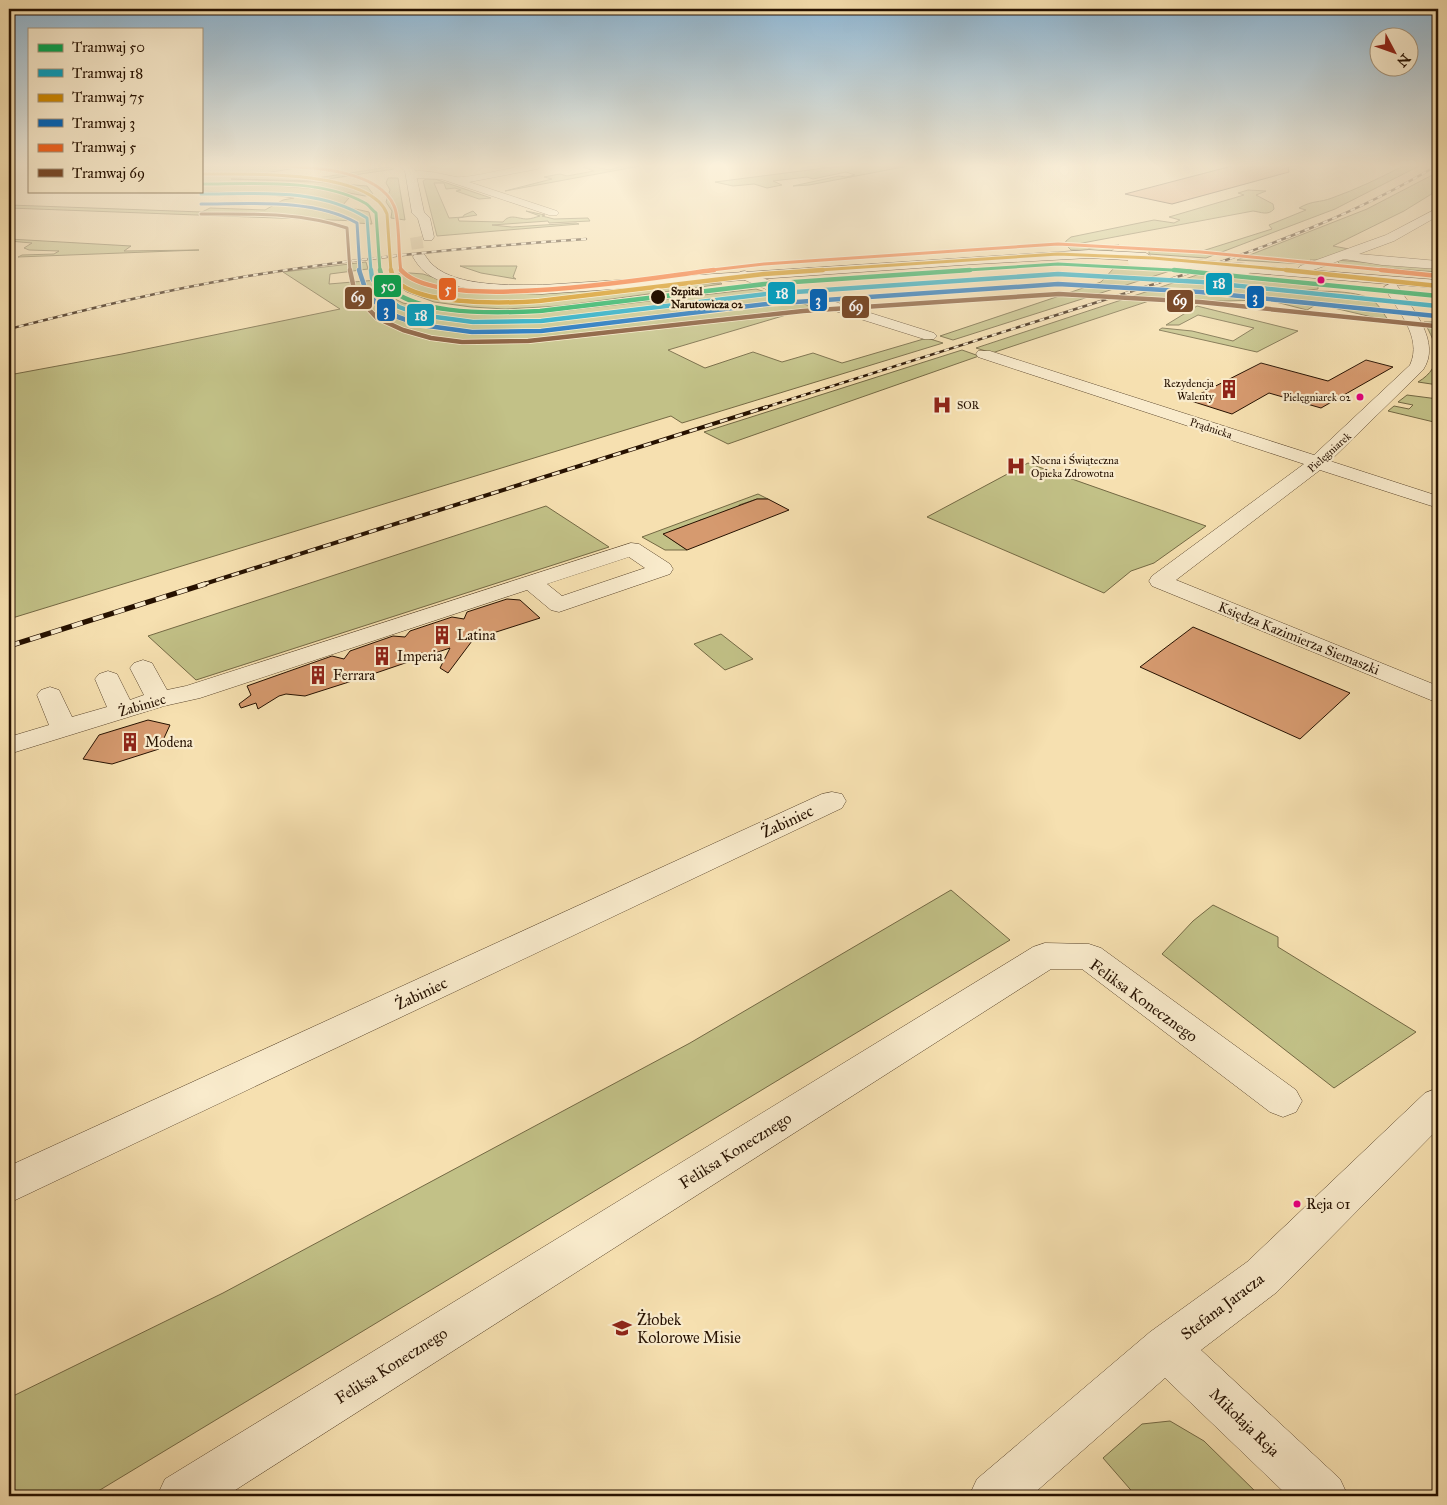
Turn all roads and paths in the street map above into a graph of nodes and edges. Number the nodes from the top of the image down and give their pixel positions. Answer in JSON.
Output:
{"nodes":[{"id":1,"x":1393,"y":236,"type":"edge"},
{"id":2,"x":1343,"y":254,"type":"junction"},
{"id":3,"x":426,"y":256,"type":"dead end"},
{"id":4,"x":1438,"y":264,"type":"edge"},
{"id":5,"x":1250,"y":267,"type":"junction"},
{"id":6,"x":1305,"y":269,"type":"junction"},
{"id":7,"x":746,"y":275,"type":"junction"},
{"id":8,"x":1352,"y":277,"type":"junction"},
{"id":9,"x":1436,"y":282,"type":"edge"},
{"id":10,"x":1391,"y":287,"type":"junction"},
{"id":11,"x":929,"y":336,"type":"dead end"},
{"id":12,"x":984,"y":354,"type":"dead end"},
{"id":13,"x":1318,"y":462,"type":"junction"},
{"id":14,"x":1438,"y":502,"type":"edge"},
{"id":15,"x":1160,"y":581,"type":"joint"},
{"id":16,"x":531,"y":582,"type":"junction"},
{"id":17,"x":143,"y":668,"type":"dead end"},
{"id":18,"x":108,"y":679,"type":"dead end"},
{"id":19,"x":213,"y":686,"type":"junction"},
{"id":20,"x":262,"y":687,"type":"dead end"},
{"id":21,"x":50,"y":695,"type":"dead end"},
{"id":22,"x":1438,"y":695,"type":"edge"},
{"id":23,"x":159,"y":699,"type":"junction"},
{"id":24,"x":122,"y":711,"type":"junction"},
{"id":25,"x":64,"y":729,"type":"junction"},
{"id":26,"x":9,"y":746,"type":"edge"},
{"id":27,"x":832,"y":801,"type":"dead end"},
{"id":28,"x":1283,"y":1101,"type":"dead end"},
{"id":29,"x":1438,"y":1104,"type":"edge"},
{"id":30,"x":9,"y":1185,"type":"edge"},
{"id":31,"x":1166,"y":1348,"type":"junction"},
{"id":32,"x":182,"y":1496,"type":"edge"},
{"id":33,"x":994,"y":1496,"type":"edge"},
{"id":34,"x":1323,"y":1496,"type":"edge"}],
"edges":[{"from":1,"to":2,"type":"street"},
{"from":2,"to":4,"type":"street"},
{"from":2,"to":6,"type":"street"},
{"from":3,"to":7,"type":"street"},
{"from":5,"to":6,"type":"street"},
{"from":5,"to":7,"type":"street","bridge":true},
{"from":5,"to":8,"type":"street"},
{"from":6,"to":9,"type":"street"},
{"from":7,"to":11,"type":"street"},
{"from":8,"to":9,"type":"street"},
{"from":8,"to":10,"type":"street"},
{"from":9,"to":10,"type":"street"},
{"from":10,"to":13,"type":"street","name":"Pielęgniarek"},
{"from":12,"to":13,"type":"street","name":"Prądnicka"},
{"from":13,"to":14,"type":"street","name":"Prądnicka"},
{"from":13,"to":15,"type":"street","name":"Pielęgniarek"},
{"from":15,"to":22,"type":"street","name":"Księdza Kazimierza Siemaszki"},
{"from":16,"to":16,"type":"street","name":"Żabiniec"},
{"from":16,"to":19,"type":"street","name":"Żabiniec"},
{"from":17,"to":23,"type":"street"},
{"from":18,"to":24,"type":"street"},
{"from":19,"to":20,"type":"street"},
{"from":19,"to":23,"type":"street","name":"Żabiniec"},
{"from":21,"to":25,"type":"street"},
{"from":23,"to":24,"type":"street","name":"Żabiniec"},
{"from":24,"to":25,"type":"street","name":"Żabiniec"},
{"from":25,"to":26,"type":"street","name":"Żabiniec"},
{"from":27,"to":30,"type":"street","name":"Żabiniec"},
{"from":28,"to":32,"type":"street","name":"Feliksa Konecznego"},
{"from":29,"to":31,"type":"street","name":"Stefana Jaracza"},
{"from":31,"to":33,"type":"street","name":"Stefana Jaracza"},
{"from":31,"to":34,"type":"street","name":"Mikołaja Reja"}]}
